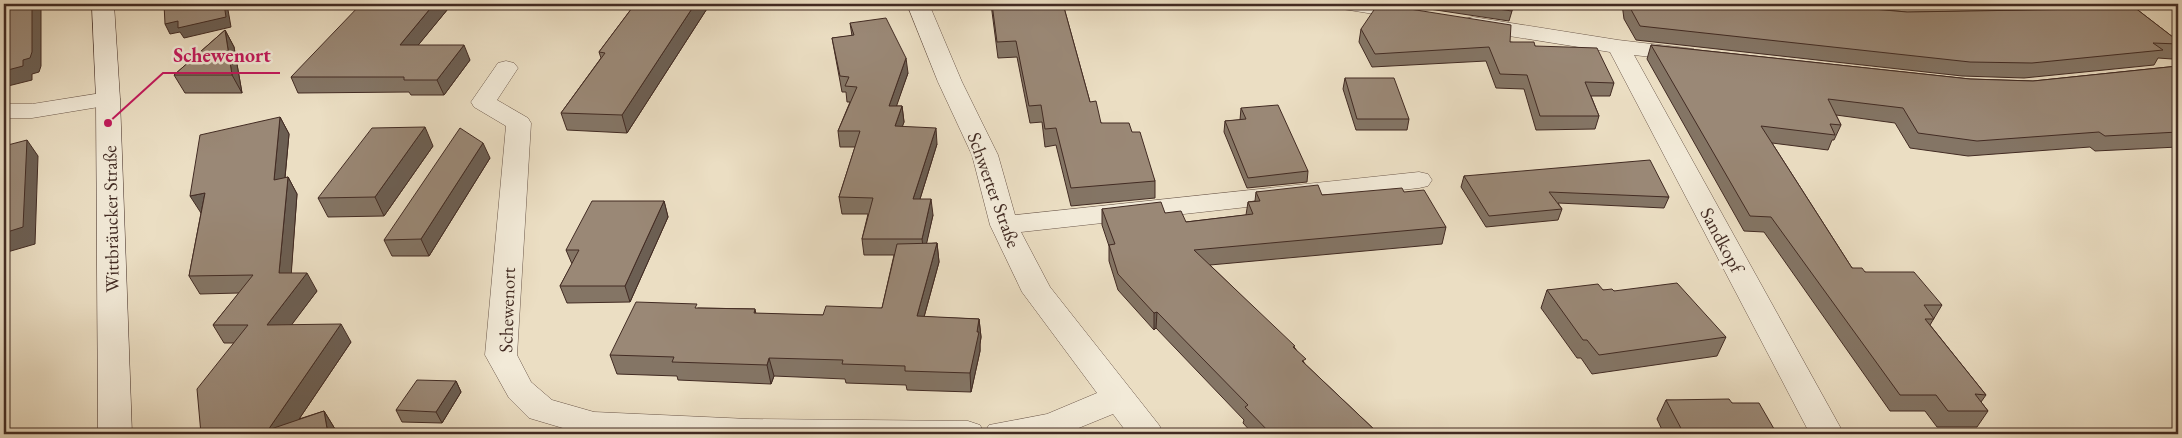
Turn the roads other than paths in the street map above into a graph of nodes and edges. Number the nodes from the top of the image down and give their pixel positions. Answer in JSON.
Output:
{"nodes":[{"id":1,"x":103,"y":4,"type":"edge"},
{"id":2,"x":918,"y":4,"type":"edge"},
{"id":3,"x":1349,"y":4,"type":"edge"},
{"id":4,"x":1618,"y":47,"type":"junction"},
{"id":5,"x":1706,"y":56,"type":"edge"},
{"id":6,"x":506,"y":68,"type":"dead end"},
{"id":7,"x":108,"y":98,"type":"junction"},
{"id":8,"x":4,"y":111,"type":"edge"},
{"id":9,"x":1419,"y":180,"type":"dead end"},
{"id":10,"x":1004,"y":225,"type":"junction"},
{"id":11,"x":1118,"y":398,"type":"junction"},
{"id":12,"x":115,"y":434,"type":"edge"},
{"id":13,"x":968,"y":434,"type":"edge"},
{"id":14,"x":1002,"y":434,"type":"edge"},
{"id":15,"x":1147,"y":434,"type":"edge"},
{"id":16,"x":1827,"y":434,"type":"edge"}],
"edges":[{"from":1,"to":7,"type":"street","name":"Wittbräucker Straße"},
{"from":2,"to":10,"type":"street","name":"Schwerter Straße"},
{"from":3,"to":4,"type":"street"},
{"from":4,"to":5,"type":"street"},
{"from":4,"to":16,"type":"street","name":"Sandkopf"},
{"from":6,"to":13,"type":"street","name":"Schewenort"},
{"from":7,"to":8,"type":"street"},
{"from":7,"to":12,"type":"street","name":"Wittbräucker Straße"},
{"from":9,"to":10,"type":"street"},
{"from":10,"to":11,"type":"street","name":"Schwerter Straße"},
{"from":11,"to":14,"type":"street"},
{"from":11,"to":15,"type":"street","name":"Schwerter Straße"}]}
